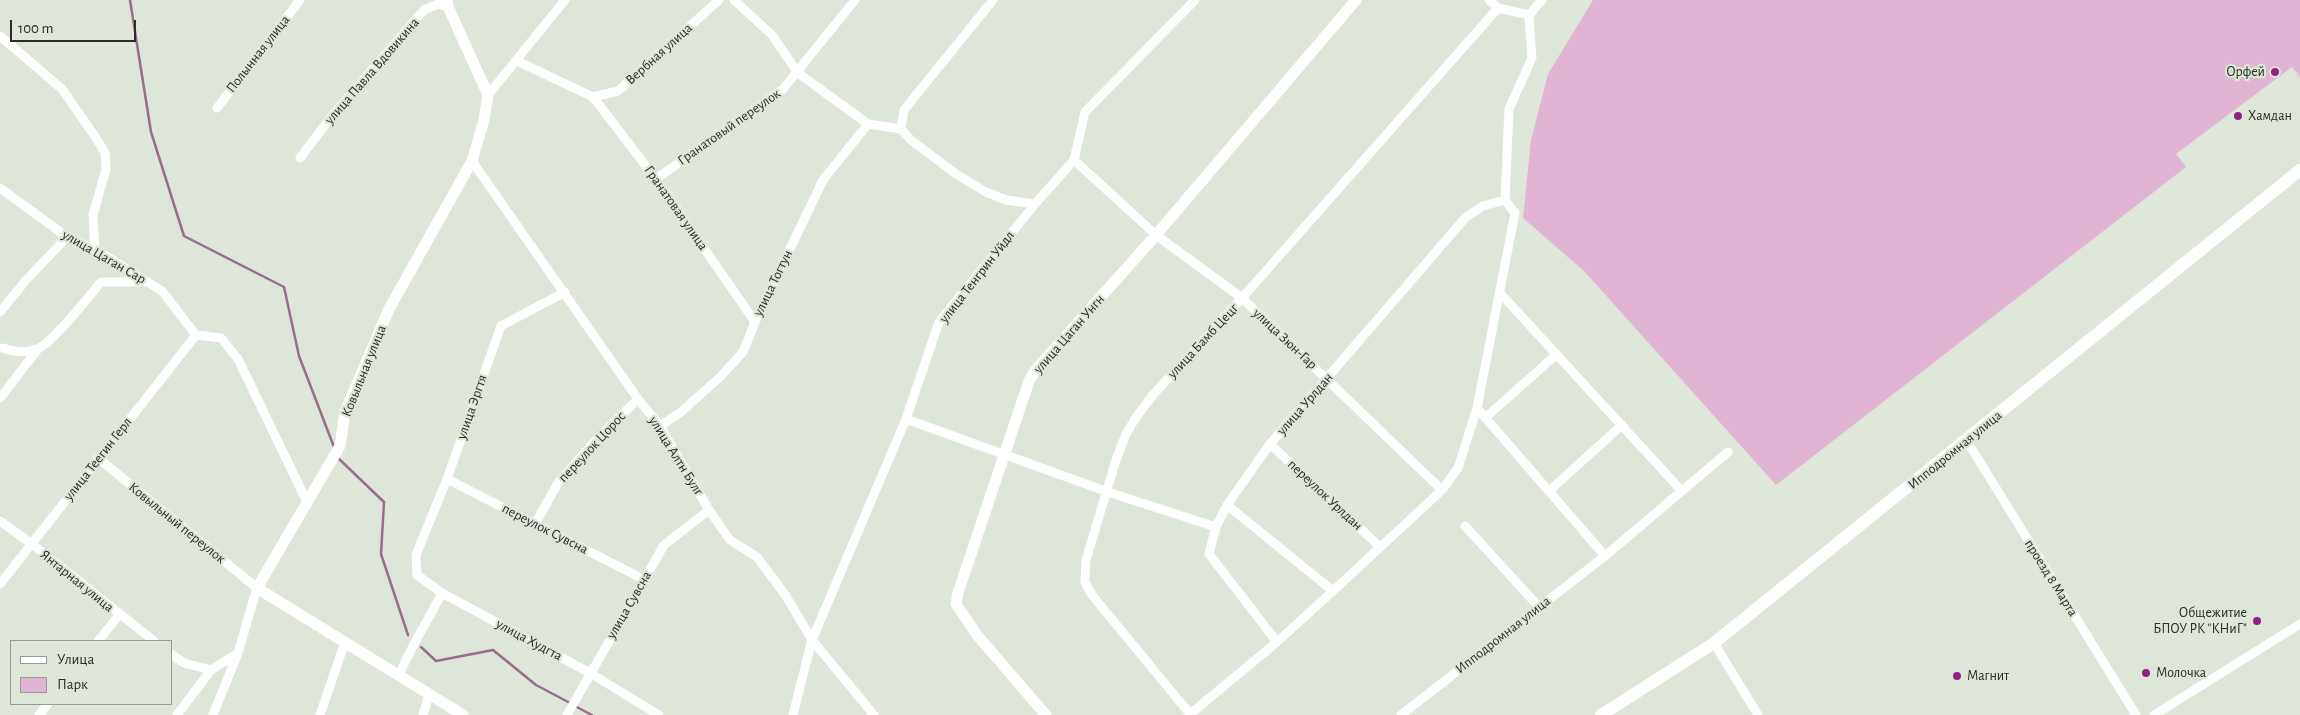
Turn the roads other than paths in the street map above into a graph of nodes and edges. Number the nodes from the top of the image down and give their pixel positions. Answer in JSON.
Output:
{"nodes":[{"id":1,"x":300,"y":0,"type":"edge"},
{"id":2,"x":565,"y":0,"type":"edge"},
{"id":3,"x":719,"y":0,"type":"edge"},
{"id":4,"x":734,"y":0,"type":"edge"},
{"id":5,"x":855,"y":0,"type":"edge"},
{"id":6,"x":993,"y":0,"type":"edge"},
{"id":7,"x":1195,"y":0,"type":"edge"},
{"id":8,"x":1356,"y":0,"type":"edge"},
{"id":9,"x":1489,"y":0,"type":"edge"},
{"id":10,"x":1542,"y":0,"type":"edge"},
{"id":11,"x":447,"y":2,"type":"edge"},
{"id":12,"x":1498,"y":8,"type":"junction"},
{"id":13,"x":1529,"y":15,"type":"junction"},
{"id":14,"x":0,"y":36,"type":"edge"},
{"id":15,"x":517,"y":61,"type":"junction"},
{"id":16,"x":798,"y":72,"type":"junction"},
{"id":17,"x":488,"y":95,"type":"junction"},
{"id":18,"x":593,"y":97,"type":"junction"},
{"id":19,"x":217,"y":108,"type":"dead end"},
{"id":20,"x":868,"y":124,"type":"junction"},
{"id":21,"x":901,"y":129,"type":"junction"},
{"id":22,"x":300,"y":158,"type":"dead end"},
{"id":23,"x":472,"y":160,"type":"junction"},
{"id":24,"x":1074,"y":160,"type":"junction"},
{"id":25,"x":2300,"y":170,"type":"edge"},
{"id":26,"x":656,"y":179,"type":"junction"},
{"id":27,"x":0,"y":188,"type":"edge"},
{"id":28,"x":1506,"y":200,"type":"junction"},
{"id":29,"x":1035,"y":204,"type":"junction"},
{"id":30,"x":1156,"y":235,"type":"junction"},
{"id":31,"x":67,"y":237,"type":"junction"},
{"id":32,"x":95,"y":249,"type":"junction"},
{"id":33,"x":148,"y":282,"type":"junction"},
{"id":34,"x":565,"y":292,"type":"junction"},
{"id":35,"x":1500,"y":293,"type":"junction"},
{"id":36,"x":1242,"y":298,"type":"junction"},
{"id":37,"x":0,"y":312,"type":"edge"},
{"id":38,"x":754,"y":322,"type":"junction"},
{"id":39,"x":196,"y":335,"type":"junction"},
{"id":40,"x":1,"y":348,"type":"edge"},
{"id":41,"x":38,"y":349,"type":"junction"},
{"id":42,"x":1556,"y":354,"type":"junction"},
{"id":43,"x":1327,"y":379,"type":"junction"},
{"id":44,"x":0,"y":398,"type":"edge"},
{"id":45,"x":638,"y":399,"type":"junction"},
{"id":46,"x":1477,"y":408,"type":"junction"},
{"id":47,"x":1485,"y":418,"type":"junction"},
{"id":48,"x":906,"y":419,"type":"junction"},
{"id":49,"x":1622,"y":425,"type":"junction"},
{"id":50,"x":660,"y":426,"type":"junction"},
{"id":51,"x":1967,"y":441,"type":"junction"},
{"id":52,"x":1270,"y":444,"type":"junction"},
{"id":53,"x":1728,"y":452,"type":"dead end"},
{"id":54,"x":1003,"y":453,"type":"junction"},
{"id":55,"x":98,"y":458,"type":"junction"},
{"id":56,"x":447,"y":479,"type":"junction"},
{"id":57,"x":1442,"y":490,"type":"junction"},
{"id":58,"x":1682,"y":490,"type":"junction"},
{"id":59,"x":1549,"y":491,"type":"junction"},
{"id":60,"x":1108,"y":492,"type":"junction"},
{"id":61,"x":308,"y":504,"type":"junction"},
{"id":62,"x":1227,"y":505,"type":"junction"},
{"id":63,"x":709,"y":510,"type":"junction"},
{"id":64,"x":0,"y":520,"type":"edge"},
{"id":65,"x":535,"y":524,"type":"junction"},
{"id":66,"x":1465,"y":526,"type":"dead end"},
{"id":67,"x":1216,"y":527,"type":"junction"},
{"id":68,"x":32,"y":544,"type":"junction"},
{"id":69,"x":1380,"y":546,"type":"junction"},
{"id":70,"x":416,"y":555,"type":"joint"},
{"id":71,"x":1606,"y":556,"type":"junction"},
{"id":72,"x":643,"y":579,"type":"junction"},
{"id":73,"x":0,"y":584,"type":"edge"},
{"id":74,"x":257,"y":588,"type":"junction"},
{"id":75,"x":1333,"y":591,"type":"junction"},
{"id":76,"x":442,"y":593,"type":"junction"},
{"id":77,"x":1539,"y":608,"type":"junction"},
{"id":78,"x":119,"y":615,"type":"junction"},
{"id":79,"x":2300,"y":624,"type":"edge"},
{"id":80,"x":99,"y":640,"type":"edge"},
{"id":81,"x":153,"y":640,"type":"edge"},
{"id":82,"x":812,"y":640,"type":"junction"},
{"id":83,"x":345,"y":642,"type":"junction"},
{"id":84,"x":1277,"y":642,"type":"junction"},
{"id":85,"x":1714,"y":643,"type":"junction"},
{"id":86,"x":238,"y":653,"type":"junction"},
{"id":87,"x":172,"y":655,"type":"edge"},
{"id":88,"x":211,"y":670,"type":"junction"},
{"id":89,"x":590,"y":673,"type":"junction"},
{"id":90,"x":399,"y":676,"type":"junction"},
{"id":91,"x":429,"y":694,"type":"junction"},
{"id":92,"x":1190,"y":714,"type":"edge"},
{"id":93,"x":178,"y":715,"type":"edge"},
{"id":94,"x":213,"y":715,"type":"edge"},
{"id":95,"x":320,"y":715,"type":"edge"},
{"id":96,"x":423,"y":715,"type":"edge"},
{"id":97,"x":463,"y":715,"type":"edge"},
{"id":98,"x":567,"y":715,"type":"edge"},
{"id":99,"x":659,"y":715,"type":"edge"},
{"id":100,"x":793,"y":715,"type":"edge"},
{"id":101,"x":874,"y":715,"type":"edge"},
{"id":102,"x":1046,"y":715,"type":"edge"},
{"id":103,"x":1401,"y":715,"type":"edge"},
{"id":104,"x":1601,"y":715,"type":"edge"},
{"id":105,"x":1758,"y":715,"type":"edge"},
{"id":106,"x":2136,"y":715,"type":"edge"},
{"id":107,"x":2154,"y":715,"type":"edge"}],
"edges":[{"from":1,"to":19,"type":"street","name":"Полынная улица"},
{"from":2,"to":15,"type":"street"},
{"from":3,"to":18,"type":"street","name":"Вербная улица"},
{"from":4,"to":16,"type":"street"},
{"from":5,"to":16,"type":"street","name":"Гранатовый переулок"},
{"from":6,"to":21,"type":"street"},
{"from":7,"to":24,"type":"street","name":"улица Тенгрин Уйдл"},
{"from":8,"to":30,"type":"street","name":"улица Цаган Унгн"},
{"from":9,"to":12,"type":"street"},
{"from":10,"to":13,"type":"street"},
{"from":11,"to":17,"type":"street"},
{"from":11,"to":22,"type":"street","name":"улица Павла Вдовикина"},
{"from":12,"to":13,"type":"street"},
{"from":12,"to":36,"type":"street","name":"улица Бамб Цецг"},
{"from":13,"to":28,"type":"street"},
{"from":14,"to":32,"type":"street"},
{"from":15,"to":17,"type":"street"},
{"from":15,"to":18,"type":"street"},
{"from":16,"to":20,"type":"street"},
{"from":16,"to":26,"type":"street","name":"Гранатовый переулок"},
{"from":17,"to":23,"type":"street","name":"Ковыльная улица"},
{"from":18,"to":26,"type":"street","name":"Гранатовая улица"},
{"from":20,"to":21,"type":"street"},
{"from":20,"to":38,"type":"street","name":"улица Тогтун"},
{"from":21,"to":29,"type":"street"},
{"from":23,"to":34,"type":"street","name":"улица Алтн Булг"},
{"from":23,"to":61,"type":"street","name":"Ковыльная улица"},
{"from":24,"to":29,"type":"street","name":"улица Тенгрин Уйдл"},
{"from":24,"to":30,"type":"street","name":"улица Зюн-Гар"},
{"from":25,"to":51,"type":"main road","name":"Ипподромная улица"},
{"from":26,"to":38,"type":"street","name":"Гранатовая улица"},
{"from":27,"to":31,"type":"street","name":"улица Цаган Сар"},
{"from":28,"to":35,"type":"street"},
{"from":28,"to":43,"type":"street","name":"улица Урлдан"},
{"from":29,"to":48,"type":"street","name":"улица Тенгрин Уйдл"},
{"from":30,"to":36,"type":"street","name":"улица Зюн-Гар"},
{"from":30,"to":54,"type":"street","name":"улица Цаган Унгн"},
{"from":31,"to":32,"type":"street","name":"улица Цаган Сар"},
{"from":31,"to":37,"type":"street"},
{"from":32,"to":33,"type":"street","name":"улица Цаган Сар"},
{"from":33,"to":39,"type":"street","name":"улица Цаган Сар"},
{"from":33,"to":41,"type":"street"},
{"from":34,"to":45,"type":"street","name":"улица Алтн Булг"},
{"from":34,"to":56,"type":"street","name":"улица Эргтя"},
{"from":35,"to":42,"type":"street"},
{"from":35,"to":46,"type":"street"},
{"from":36,"to":43,"type":"street","name":"улица Зюн-Гар"},
{"from":36,"to":60,"type":"street","name":"улица Бамб Цецг"},
{"from":38,"to":50,"type":"street","name":"улица Тогтун"},
{"from":39,"to":55,"type":"street","name":"улица Теегин Герл"},
{"from":39,"to":61,"type":"street"},
{"from":40,"to":41,"type":"street"},
{"from":41,"to":44,"type":"street"},
{"from":42,"to":47,"type":"street"},
{"from":42,"to":49,"type":"street"},
{"from":43,"to":52,"type":"street","name":"улица Урлдан"},
{"from":43,"to":57,"type":"street","name":"улица Зюн-Гар"},
{"from":45,"to":50,"type":"street","name":"улица Алтн Булг"},
{"from":45,"to":65,"type":"street","name":"переулок Цорос"},
{"from":46,"to":47,"type":"street"},
{"from":46,"to":57,"type":"street"},
{"from":47,"to":59,"type":"street"},
{"from":48,"to":54,"type":"street"},
{"from":48,"to":82,"type":"street","name":"улица Тенгрин Уйдл"},
{"from":49,"to":58,"type":"street"},
{"from":49,"to":59,"type":"street"},
{"from":50,"to":63,"type":"street","name":"улица Алтн Булг"},
{"from":51,"to":85,"type":"main road","name":"Ипподромная улица"},
{"from":51,"to":106,"type":"street","name":"проезд 8 Марта"},
{"from":52,"to":62,"type":"street","name":"улица Урлдан"},
{"from":52,"to":69,"type":"street","name":"переулок Урлдан"},
{"from":53,"to":58,"type":"street","name":"Ипподромная улица"},
{"from":54,"to":60,"type":"street"},
{"from":54,"to":102,"type":"street","name":"улица Цаган Унгн"},
{"from":55,"to":68,"type":"street","name":"улица Теегин Герл"},
{"from":55,"to":74,"type":"street","name":"Ковыльный переулок"},
{"from":56,"to":65,"type":"street","name":"переулок Сувсна"},
{"from":56,"to":70,"type":"street","name":"улица Эргтя"},
{"from":57,"to":69,"type":"street"},
{"from":58,"to":71,"type":"street","name":"Ипподромная улица"},
{"from":59,"to":71,"type":"street"},
{"from":60,"to":67,"type":"street"},
{"from":60,"to":92,"type":"street","name":"улица Бамб Цецг"},
{"from":61,"to":74,"type":"street","name":"Ковыльная улица"},
{"from":62,"to":67,"type":"street","name":"улица Урлдан"},
{"from":62,"to":75,"type":"street"},
{"from":63,"to":72,"type":"street","name":"улица Сувсна"},
{"from":63,"to":82,"type":"street","name":"улица Алтн Булг"},
{"from":64,"to":68,"type":"street","name":"Янтарная улица"},
{"from":65,"to":72,"type":"street","name":"переулок Сувсна"},
{"from":66,"to":77,"type":"street"},
{"from":67,"to":84,"type":"street","name":"улица Урлдан"},
{"from":68,"to":73,"type":"street","name":"улица Теегин Герл"},
{"from":68,"to":78,"type":"street","name":"Янтарная улица"},
{"from":69,"to":75,"type":"street"},
{"from":70,"to":76,"type":"street","name":"улица Худгта"},
{"from":71,"to":77,"type":"street","name":"Ипподромная улица"},
{"from":72,"to":89,"type":"street","name":"улица Сувсна"},
{"from":74,"to":83,"type":"street"},
{"from":74,"to":86,"type":"street","name":"Ковыльная улица"},
{"from":75,"to":84,"type":"street"},
{"from":76,"to":89,"type":"street","name":"улица Худгта"},
{"from":76,"to":90,"type":"street"},
{"from":77,"to":103,"type":"street","name":"Ипподромная улица"},
{"from":78,"to":80,"type":"street"},
{"from":78,"to":81,"type":"street","name":"Янтарная улица"},
{"from":79,"to":107,"type":"street"},
{"from":82,"to":100,"type":"street","name":"улица Тенгрин Уйдл"},
{"from":82,"to":101,"type":"street","name":"улица Алтн Булг"},
{"from":83,"to":90,"type":"street"},
{"from":83,"to":95,"type":"street"},
{"from":84,"to":92,"type":"street"},
{"from":85,"to":104,"type":"main road","name":"Ипподромная улица"},
{"from":85,"to":105,"type":"street"},
{"from":86,"to":88,"type":"street"},
{"from":86,"to":94,"type":"street","name":"Ковыльная улица"},
{"from":87,"to":88,"type":"street"},
{"from":88,"to":93,"type":"street"},
{"from":89,"to":98,"type":"street","name":"улица Сувсна"},
{"from":89,"to":99,"type":"street","name":"улица Худгта"},
{"from":90,"to":91,"type":"street"},
{"from":91,"to":96,"type":"street"},
{"from":91,"to":97,"type":"street"}]}
